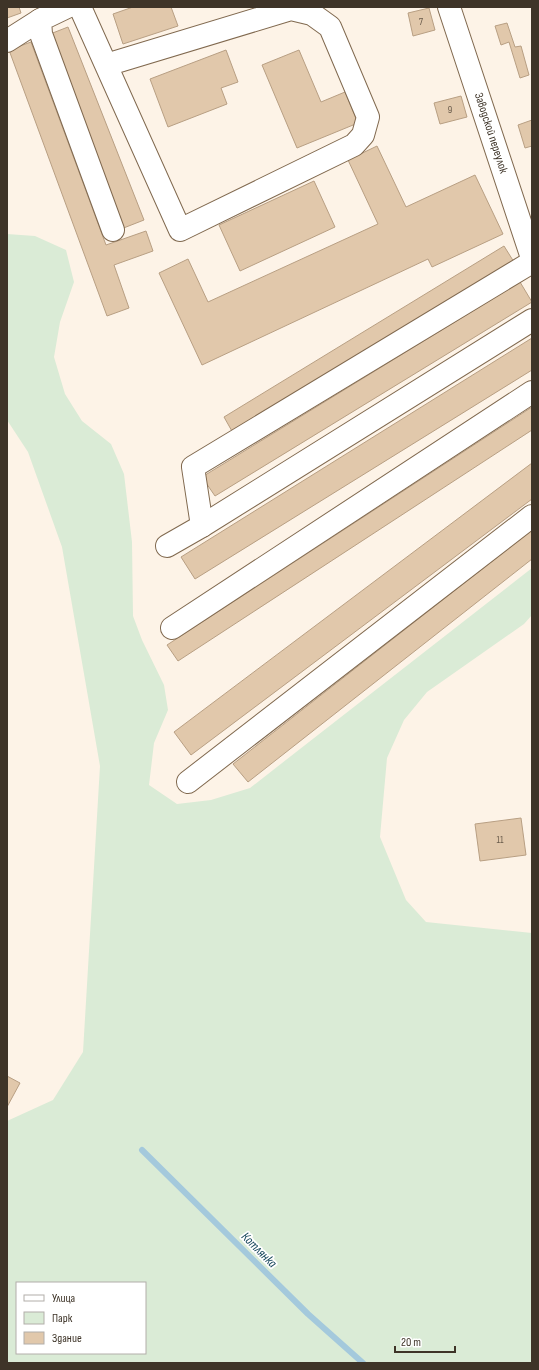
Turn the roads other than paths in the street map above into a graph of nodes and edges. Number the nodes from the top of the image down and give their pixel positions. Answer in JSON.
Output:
{"nodes":[{"id":1,"x":67,"y":7,"type":"edge"},
{"id":2,"x":80,"y":7,"type":"edge"},
{"id":3,"x":449,"y":7,"type":"edge"},
{"id":4,"x":40,"y":20,"type":"junction"},
{"id":5,"x":7,"y":41,"type":"edge"},
{"id":6,"x":106,"y":65,"type":"junction"},
{"id":7,"x":113,"y":230,"type":"dead end"},
{"id":8,"x":532,"y":260,"type":"edge"},
{"id":9,"x":532,"y":320,"type":"edge"},
{"id":10,"x":532,"y":392,"type":"edge"},
{"id":11,"x":532,"y":516,"type":"edge"},
{"id":12,"x":202,"y":526,"type":"junction"},
{"id":13,"x":167,"y":546,"type":"dead end"},
{"id":14,"x":172,"y":628,"type":"dead end"},
{"id":15,"x":188,"y":782,"type":"dead end"}],
"edges":[{"from":1,"to":4,"type":"street"},
{"from":2,"to":6,"type":"street"},
{"from":3,"to":8,"type":"street","name":"Заводской переулок"},
{"from":4,"to":5,"type":"street"},
{"from":4,"to":7,"type":"street"},
{"from":6,"to":6,"type":"street"},
{"from":8,"to":12,"type":"street"},
{"from":9,"to":12,"type":"street"},
{"from":10,"to":14,"type":"street"},
{"from":11,"to":15,"type":"street"},
{"from":12,"to":13,"type":"street"}]}
